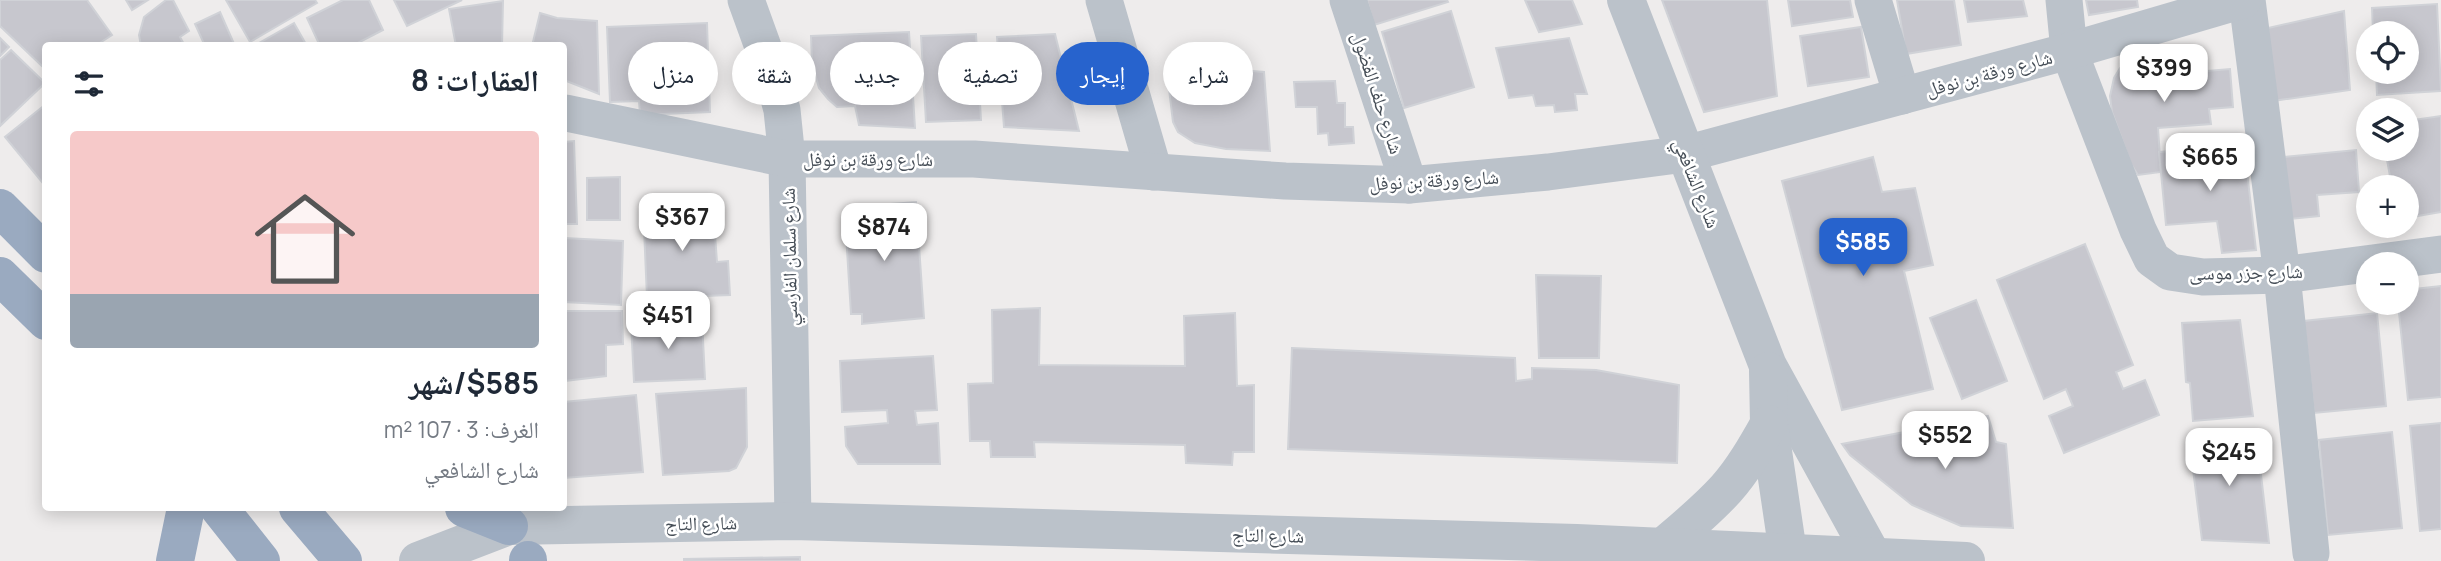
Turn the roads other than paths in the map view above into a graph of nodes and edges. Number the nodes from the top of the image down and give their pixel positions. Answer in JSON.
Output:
{"nodes":[{"id":1,"x":746,"y":0,"type":"edge"},
{"id":2,"x":1104,"y":0,"type":"edge"},
{"id":3,"x":1348,"y":0,"type":"edge"},
{"id":4,"x":1626,"y":0,"type":"edge"},
{"id":5,"x":1873,"y":0,"type":"edge"},
{"id":6,"x":2064,"y":0,"type":"edge"},
{"id":7,"x":2245,"y":0,"type":"edge"},
{"id":8,"x":2069,"y":51,"type":"junction"},
{"id":9,"x":1902,"y":96,"type":"junction"},
{"id":10,"x":567,"y":113,"type":"edge"},
{"id":11,"x":1685,"y":154,"type":"junction"},
{"id":12,"x":788,"y":159,"type":"junction"},
{"id":13,"x":1154,"y":172,"type":"junction"},
{"id":14,"x":1409,"y":185,"type":"junction"},
{"id":15,"x":0,"y":208,"type":"edge"},
{"id":16,"x":42,"y":250,"type":"edge"},
{"id":17,"x":2441,"y":254,"type":"edge"},
{"id":18,"x":2282,"y":275,"type":"junction"},
{"id":19,"x":0,"y":276,"type":"edge"},
{"id":20,"x":42,"y":317,"type":"edge"},
{"id":21,"x":1768,"y":366,"type":"junction"},
{"id":22,"x":1769,"y":424,"type":"junction"},
{"id":23,"x":185,"y":511,"type":"edge"},
{"id":24,"x":221,"y":511,"type":"edge"},
{"id":25,"x":301,"y":511,"type":"edge"},
{"id":26,"x":472,"y":511,"type":"edge"},
{"id":27,"x":793,"y":521,"type":"junction"},
{"id":28,"x":570,"y":525,"type":"junction"},
{"id":29,"x":509,"y":526,"type":"junction"},
{"id":30,"x":1664,"y":546,"type":"junction"},
{"id":31,"x":1460,"y":550,"type":"edge"},
{"id":32,"x":1788,"y":553,"type":"junction"},
{"id":33,"x":1873,"y":556,"type":"junction"},
{"id":34,"x":2312,"y":558,"type":"edge"},
{"id":35,"x":175,"y":561,"type":"edge"},
{"id":36,"x":261,"y":561,"type":"edge"},
{"id":37,"x":343,"y":561,"type":"edge"},
{"id":38,"x":418,"y":561,"type":"edge"},
{"id":39,"x":527,"y":561,"type":"edge"},
{"id":40,"x":1966,"y":561,"type":"edge"}],
"edges":[{"from":1,"to":12,"type":"street","name":"شارع سلمان الفارسي"},
{"from":2,"to":13,"type":"street"},
{"from":3,"to":14,"type":"street","name":"شارع حلف الفضول"},
{"from":4,"to":11,"type":"street","name":"شارع الشافعي"},
{"from":5,"to":9,"type":"street"},
{"from":6,"to":8,"type":"street","name":"شارع جزر موسى"},
{"from":7,"to":8,"type":"street","name":"شارع ورقة بن نوفل"},
{"from":7,"to":18,"type":"street"},
{"from":8,"to":9,"type":"street","name":"شارع ورقة بن نوفل"},
{"from":8,"to":18,"type":"street","name":"شارع جزر موسى"},
{"from":9,"to":11,"type":"street","name":"شارع ورقة بن نوفل"},
{"from":10,"to":12,"type":"street","name":"شارع ورقة بن نوفل"},
{"from":11,"to":14,"type":"street","name":"شارع ورقة بن نوفل"},
{"from":11,"to":21,"type":"street","name":"شارع الشافعي"},
{"from":12,"to":13,"type":"street","name":"شارع ورقة بن نوفل"},
{"from":12,"to":27,"type":"street","name":"شارع سلمان الفارسي"},
{"from":13,"to":14,"type":"street","name":"شارع ورقة بن نوفل"},
{"from":15,"to":16,"type":"highway"},
{"from":17,"to":18,"type":"street","name":"شارع جزر موسى"},
{"from":18,"to":34,"type":"street"},
{"from":19,"to":20,"type":"highway"},
{"from":21,"to":22,"type":"street","name":"شارع الشافعي"},
{"from":21,"to":33,"type":"street","name":"شارع الشافعي"},
{"from":22,"to":30,"type":"street"},
{"from":22,"to":32,"type":"street","name":"شارع الشافعي"},
{"from":23,"to":35,"type":"highway"},
{"from":24,"to":36,"type":"highway"},
{"from":25,"to":37,"type":"highway"},
{"from":26,"to":29,"type":"highway"},
{"from":27,"to":28,"type":"street","name":"شارع التاج"},
{"from":27,"to":31,"type":"street","name":"شارع التاج"},
{"from":28,"to":29,"type":"street","name":"شارع التاج"},
{"from":28,"to":39,"type":"street"},
{"from":29,"to":38,"type":"street","name":"شارع التاج"},
{"from":30,"to":31,"type":"street","name":"شارع التاج"},
{"from":30,"to":32,"type":"street","name":"شارع التاج"},
{"from":32,"to":33,"type":"street","name":"شارع التاج"},
{"from":33,"to":40,"type":"street","name":"شارع التاج"}]}
